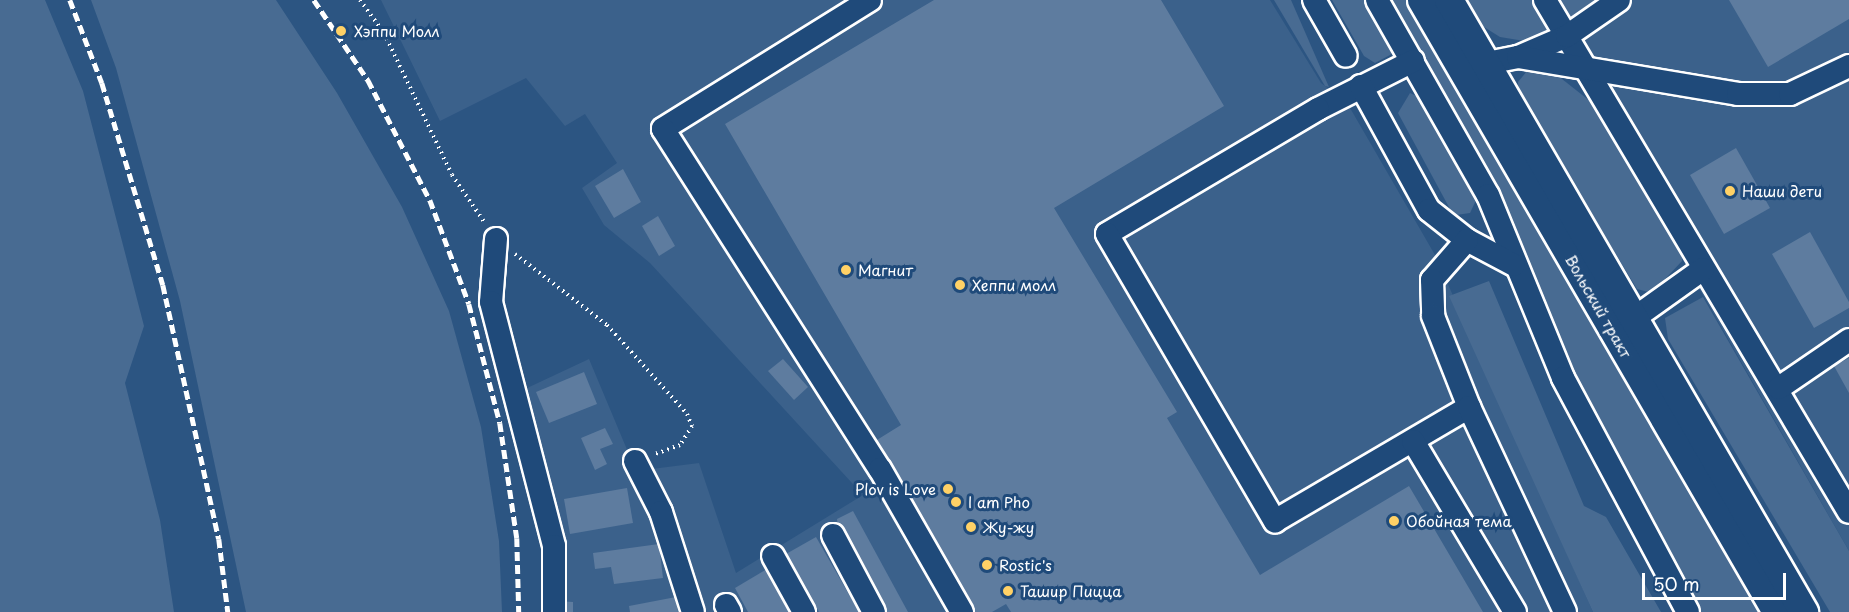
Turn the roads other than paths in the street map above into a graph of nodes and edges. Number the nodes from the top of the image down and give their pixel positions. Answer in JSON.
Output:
{"nodes":[{"id":1,"x":870,"y":0,"type":"edge"},
{"id":2,"x":1314,"y":0,"type":"edge"},
{"id":3,"x":1377,"y":0,"type":"edge"},
{"id":4,"x":1422,"y":0,"type":"edge"},
{"id":5,"x":1449,"y":0,"type":"edge"},
{"id":6,"x":1545,"y":0,"type":"edge"},
{"id":7,"x":1619,"y":0,"type":"edge"},
{"id":8,"x":1567,"y":36,"type":"junction"},
{"id":9,"x":1346,"y":56,"type":"dead end"},
{"id":10,"x":1518,"y":57,"type":"junction"},
{"id":11,"x":1413,"y":61,"type":"junction"},
{"id":12,"x":1487,"y":63,"type":"junction"},
{"id":13,"x":1849,"y":66,"type":"edge"},
{"id":14,"x":1588,"y":71,"type":"junction"},
{"id":15,"x":1361,"y":86,"type":"junction"},
{"id":16,"x":496,"y":239,"type":"road end"},
{"id":17,"x":1467,"y":240,"type":"junction"},
{"id":18,"x":1514,"y":265,"type":"junction"},
{"id":19,"x":1703,"y":269,"type":"junction"},
{"id":20,"x":1633,"y":319,"type":"junction"},
{"id":21,"x":1849,"y":340,"type":"edge"},
{"id":22,"x":1779,"y":388,"type":"junction"},
{"id":23,"x":1469,"y":407,"type":"junction"},
{"id":24,"x":1413,"y":441,"type":"junction"},
{"id":25,"x":635,"y":461,"type":"road end"},
{"id":26,"x":1849,"y":512,"type":"edge"},
{"id":27,"x":833,"y":536,"type":"dead end"},
{"id":28,"x":773,"y":556,"type":"dead end"},
{"id":29,"x":554,"y":612,"type":"edge"},
{"id":30,"x":693,"y":612,"type":"edge"},
{"id":31,"x":804,"y":612,"type":"edge"},
{"id":32,"x":874,"y":612,"type":"edge"},
{"id":33,"x":962,"y":612,"type":"edge"},
{"id":34,"x":1515,"y":612,"type":"edge"},
{"id":35,"x":1565,"y":612,"type":"edge"},
{"id":36,"x":1688,"y":612,"type":"edge"},
{"id":37,"x":1777,"y":612,"type":"edge"},
{"id":38,"x":1804,"y":612,"type":"edge"}],
"edges":[{"from":1,"to":33,"type":"street"},
{"from":2,"to":9,"type":"street"},
{"from":3,"to":11,"type":"street"},
{"from":4,"to":37,"type":"main road","name":"Вольский тракт"},
{"from":5,"to":12,"type":"main road","name":"Вольский тракт"},
{"from":6,"to":8,"type":"street"},
{"from":7,"to":8,"type":"street"},
{"from":8,"to":10,"type":"street"},
{"from":8,"to":14,"type":"street"},
{"from":10,"to":12,"type":"street"},
{"from":10,"to":14,"type":"street"},
{"from":11,"to":15,"type":"street"},
{"from":11,"to":18,"type":"street"},
{"from":12,"to":20,"type":"main road","name":"Вольский тракт"},
{"from":13,"to":14,"type":"street"},
{"from":14,"to":19,"type":"street"},
{"from":15,"to":17,"type":"street"},
{"from":15,"to":24,"type":"street"},
{"from":16,"to":29,"type":"street"},
{"from":17,"to":18,"type":"street"},
{"from":17,"to":23,"type":"street"},
{"from":18,"to":36,"type":"street"},
{"from":19,"to":20,"type":"street"},
{"from":19,"to":22,"type":"street"},
{"from":20,"to":38,"type":"main road","name":"Вольский тракт"},
{"from":21,"to":22,"type":"street"},
{"from":22,"to":26,"type":"street"},
{"from":23,"to":24,"type":"street"},
{"from":23,"to":35,"type":"street"},
{"from":24,"to":34,"type":"street"},
{"from":25,"to":30,"type":"street"},
{"from":27,"to":32,"type":"street"},
{"from":28,"to":31,"type":"street"}]}
